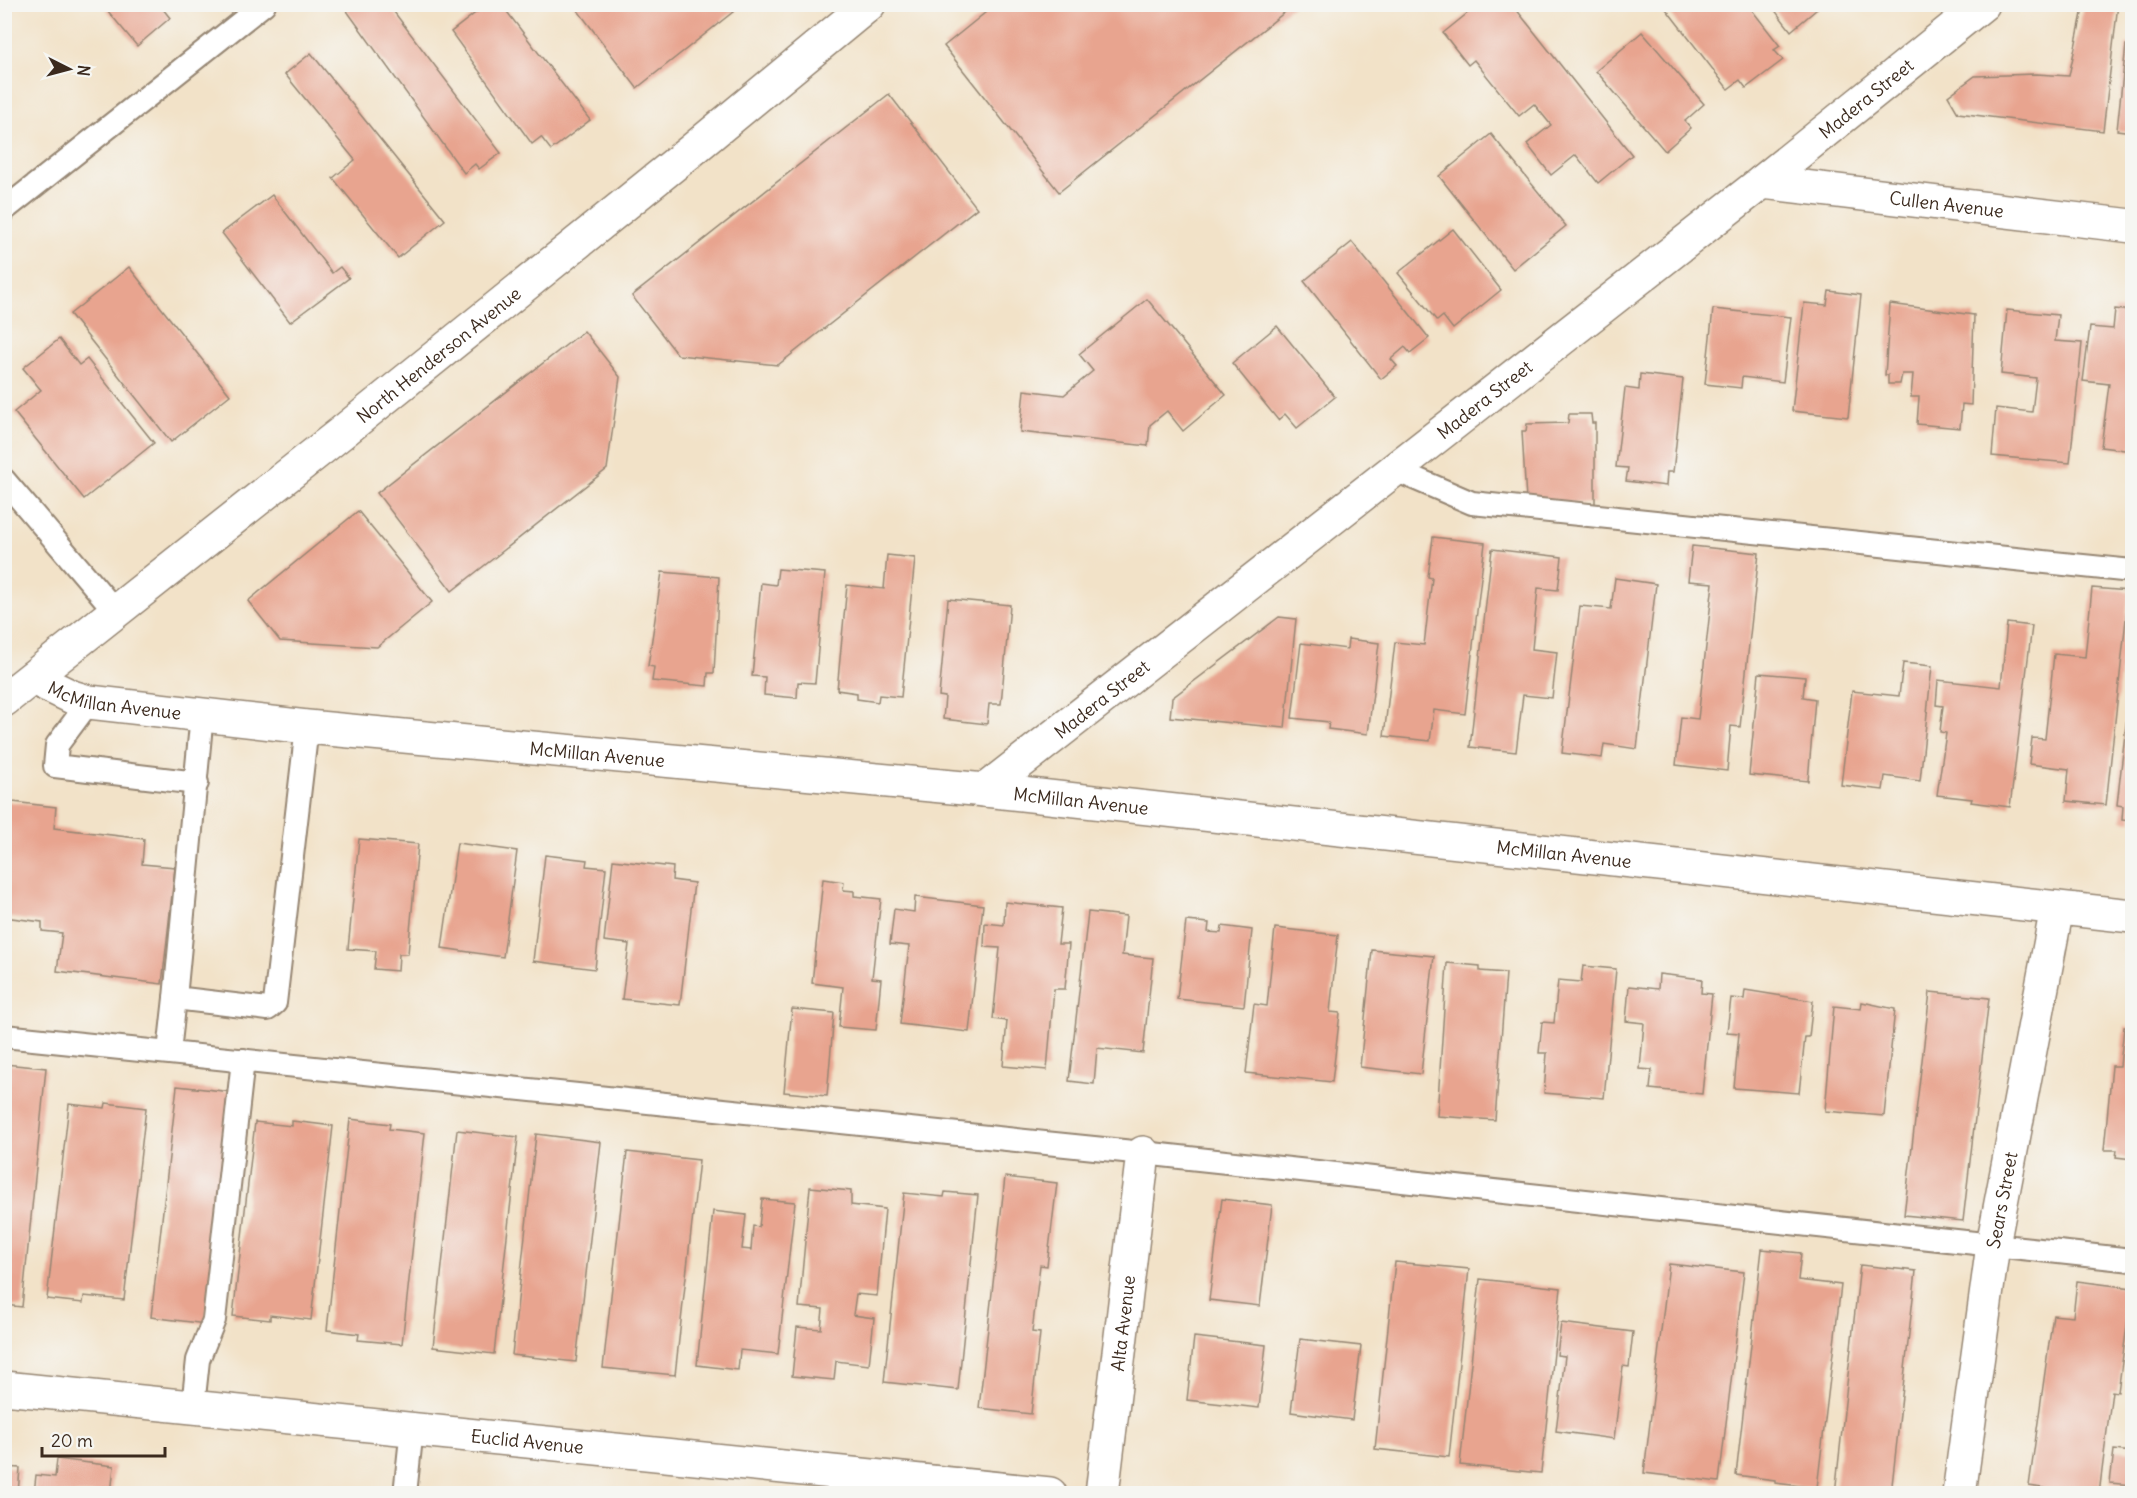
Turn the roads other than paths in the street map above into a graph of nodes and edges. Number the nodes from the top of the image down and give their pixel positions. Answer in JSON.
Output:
{"nodes":[{"id":1,"x":264,"y":4,"type":"edge"},
{"id":2,"x":1983,"y":4,"type":"edge"},
{"id":3,"x":863,"y":6,"type":"edge"},
{"id":4,"x":1762,"y":182,"type":"junction"},
{"id":5,"x":4,"y":210,"type":"edge"},
{"id":6,"x":2133,"y":226,"type":"edge"},
{"id":7,"x":1393,"y":469,"type":"junction"},
{"id":8,"x":4,"y":480,"type":"edge"},
{"id":9,"x":2133,"y":572,"type":"edge"},
{"id":10,"x":117,"y":613,"type":"junction"},
{"id":11,"x":33,"y":678,"type":"junction"},
{"id":12,"x":4,"y":700,"type":"edge"},
{"id":13,"x":89,"y":702,"type":"junction"},
{"id":14,"x":202,"y":714,"type":"junction"},
{"id":15,"x":307,"y":726,"type":"junction"},
{"id":16,"x":196,"y":783,"type":"junction"},
{"id":17,"x":985,"y":790,"type":"junction"},
{"id":18,"x":2057,"y":908,"type":"junction"},
{"id":19,"x":2133,"y":916,"type":"edge"},
{"id":20,"x":175,"y":998,"type":"junction"},
{"id":21,"x":4,"y":1036,"type":"edge"},
{"id":22,"x":169,"y":1052,"type":"junction"},
{"id":23,"x":243,"y":1060,"type":"junction"},
{"id":24,"x":1143,"y":1153,"type":"junction"},
{"id":25,"x":1993,"y":1245,"type":"junction"},
{"id":26,"x":2133,"y":1260,"type":"edge"},
{"id":27,"x":4,"y":1388,"type":"edge"},
{"id":28,"x":192,"y":1406,"type":"junction"},
{"id":29,"x":412,"y":1428,"type":"junction"},
{"id":30,"x":869,"y":1484,"type":"edge"},
{"id":31,"x":405,"y":1494,"type":"edge"},
{"id":32,"x":1050,"y":1494,"type":"edge"},
{"id":33,"x":1102,"y":1494,"type":"edge"},
{"id":34,"x":1959,"y":1494,"type":"edge"}],
"edges":[{"from":1,"to":5,"type":"lane"},
{"from":2,"to":4,"type":"street","name":"Madera Street"},
{"from":3,"to":10,"type":"street","name":"North Henderson Avenue"},
{"from":4,"to":6,"type":"street","name":"Cullen Avenue"},
{"from":4,"to":7,"type":"street","name":"Madera Street"},
{"from":7,"to":9,"type":"lane"},
{"from":7,"to":17,"type":"street","name":"Madera Street"},
{"from":8,"to":10,"type":"lane"},
{"from":10,"to":11,"type":"street","name":"North Henderson Avenue"},
{"from":11,"to":12,"type":"street","name":"North Henderson Avenue"},
{"from":11,"to":13,"type":"street","name":"McMillan Avenue"},
{"from":13,"to":14,"type":"street","name":"McMillan Avenue"},
{"from":13,"to":16,"type":"lane"},
{"from":14,"to":15,"type":"street","name":"McMillan Avenue"},
{"from":14,"to":16,"type":"lane"},
{"from":15,"to":17,"type":"street","name":"McMillan Avenue"},
{"from":15,"to":20,"type":"lane"},
{"from":16,"to":20,"type":"lane"},
{"from":17,"to":18,"type":"street","name":"McMillan Avenue"},
{"from":18,"to":19,"type":"street","name":"McMillan Avenue"},
{"from":18,"to":25,"type":"street","name":"Sears Street"},
{"from":20,"to":22,"type":"lane"},
{"from":21,"to":22,"type":"lane"},
{"from":22,"to":23,"type":"lane"},
{"from":23,"to":24,"type":"lane"},
{"from":23,"to":28,"type":"lane"},
{"from":24,"to":25,"type":"lane"},
{"from":24,"to":33,"type":"street","name":"Alta Avenue"},
{"from":25,"to":26,"type":"lane"},
{"from":25,"to":34,"type":"street","name":"Sears Street"},
{"from":27,"to":28,"type":"street","name":"Euclid Avenue"},
{"from":28,"to":29,"type":"street","name":"Euclid Avenue"},
{"from":29,"to":30,"type":"street","name":"Euclid Avenue"},
{"from":29,"to":31,"type":"lane"},
{"from":30,"to":32,"type":"street","name":"Euclid Avenue"}]}
